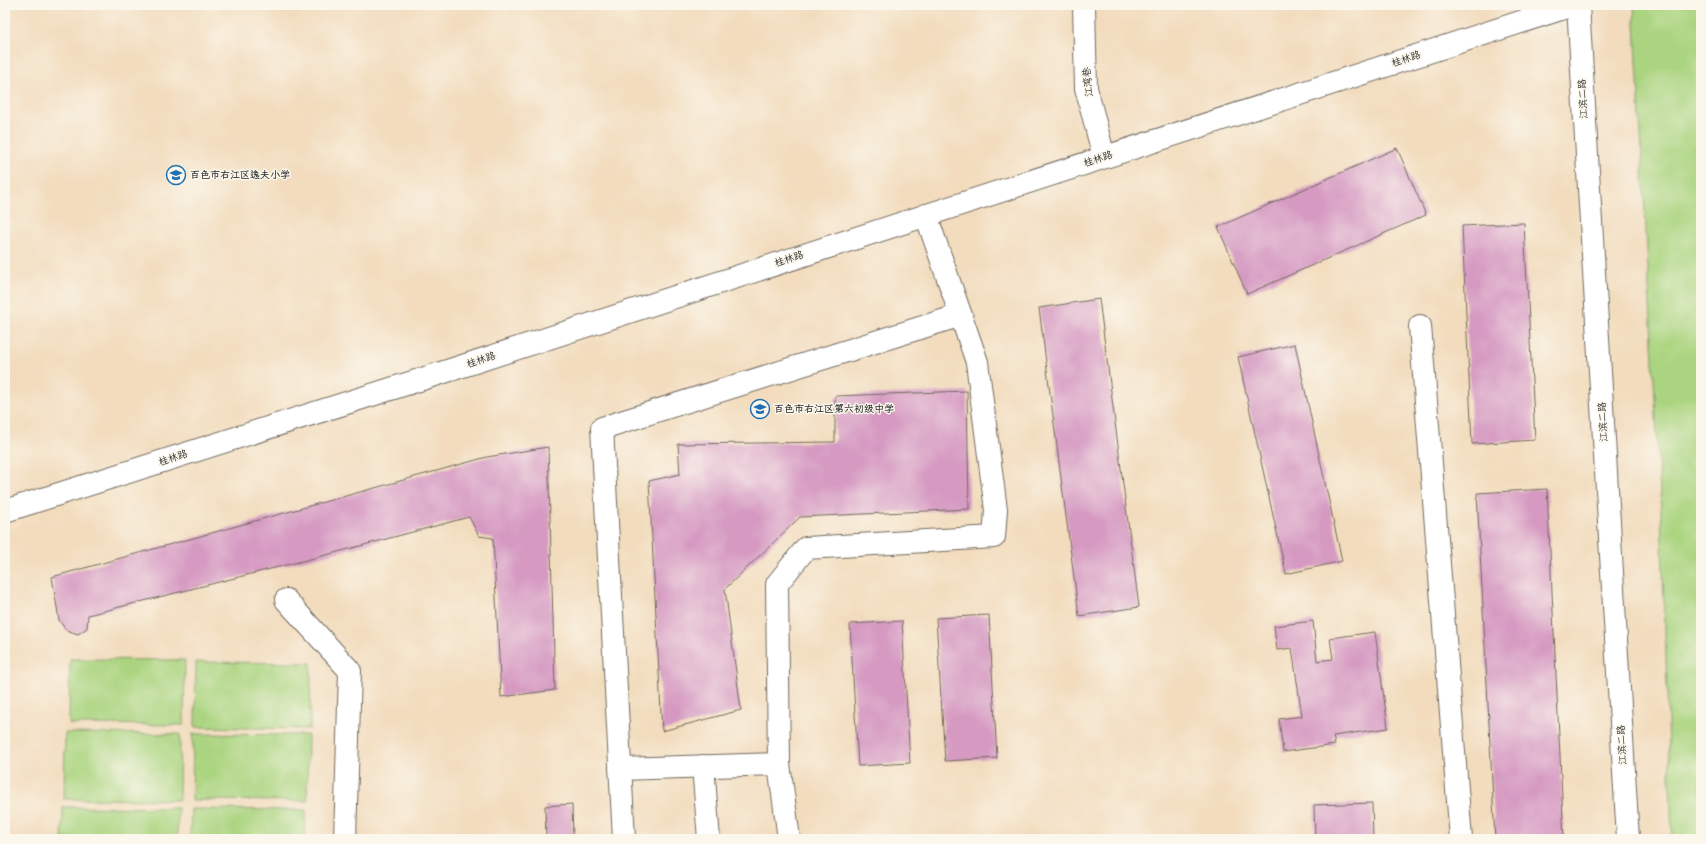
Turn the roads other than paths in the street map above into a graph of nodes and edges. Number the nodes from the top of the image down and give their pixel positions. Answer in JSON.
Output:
{"nodes":[{"id":1,"x":1084,"y":5,"type":"edge"},
{"id":2,"x":1573,"y":5,"type":"edge"},
{"id":3,"x":1578,"y":5,"type":"edge"},
{"id":4,"x":1104,"y":157,"type":"junction"},
{"id":5,"x":926,"y":215,"type":"junction"},
{"id":6,"x":961,"y":315,"type":"junction"},
{"id":7,"x":1420,"y":326,"type":"dead end"},
{"id":8,"x":5,"y":511,"type":"edge"},
{"id":9,"x":286,"y":600,"type":"dead end"},
{"id":10,"x":779,"y":764,"type":"junction"},
{"id":11,"x":703,"y":766,"type":"junction"},
{"id":12,"x":620,"y":769,"type":"junction"},
{"id":13,"x":345,"y":839,"type":"edge"},
{"id":14,"x":624,"y":839,"type":"edge"},
{"id":15,"x":709,"y":839,"type":"edge"},
{"id":16,"x":790,"y":839,"type":"edge"},
{"id":17,"x":1461,"y":839,"type":"edge"},
{"id":18,"x":1628,"y":839,"type":"edge"}],
"edges":[{"from":1,"to":4,"type":"street","name":"江湾巷"},
{"from":2,"to":4,"type":"street","name":"桂林路"},
{"from":3,"to":18,"type":"street","name":"江滨二路"},
{"from":4,"to":5,"type":"street","name":"桂林路"},
{"from":5,"to":6,"type":"street"},
{"from":5,"to":8,"type":"street","name":"桂林路"},
{"from":6,"to":10,"type":"street"},
{"from":6,"to":12,"type":"street"},
{"from":7,"to":17,"type":"street"},
{"from":9,"to":13,"type":"street"},
{"from":10,"to":11,"type":"street"},
{"from":10,"to":16,"type":"street"},
{"from":11,"to":12,"type":"street"},
{"from":11,"to":15,"type":"street"},
{"from":12,"to":14,"type":"street"}]}
